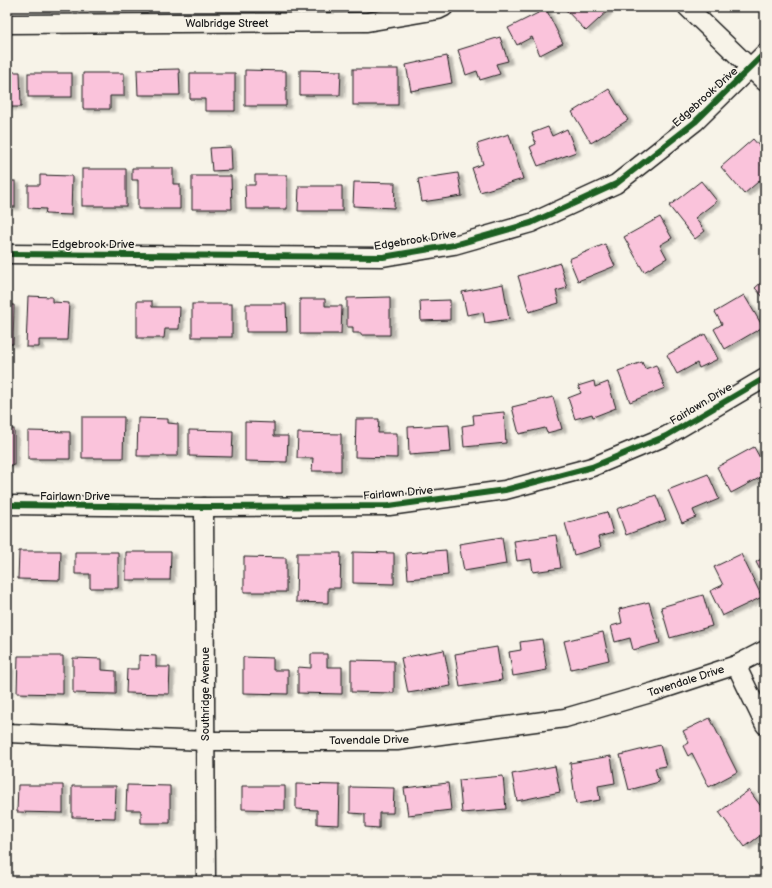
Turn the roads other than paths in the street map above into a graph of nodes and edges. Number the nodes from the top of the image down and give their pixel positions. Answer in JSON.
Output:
{"nodes":[{"id":1,"x":444,"y":7,"type":"edge"},
{"id":2,"x":688,"y":7,"type":"edge"},
{"id":3,"x":7,"y":24,"type":"edge"},
{"id":4,"x":765,"y":53,"type":"edge"},
{"id":5,"x":751,"y":68,"type":"junction"},
{"id":6,"x":765,"y":82,"type":"edge"},
{"id":7,"x":7,"y":254,"type":"edge"},
{"id":8,"x":765,"y":378,"type":"edge"},
{"id":9,"x":7,"y":505,"type":"edge"},
{"id":10,"x":204,"y":507,"type":"junction"},
{"id":11,"x":765,"y":650,"type":"edge"},
{"id":12,"x":736,"y":665,"type":"junction"},
{"id":13,"x":765,"y":725,"type":"edge"},
{"id":14,"x":7,"y":733,"type":"edge"},
{"id":15,"x":206,"y":741,"type":"junction"},
{"id":16,"x":206,"y":881,"type":"edge"}],
"edges":[{"from":1,"to":3,"type":"street","name":"Walbridge Street"},
{"from":2,"to":5,"type":"street"},
{"from":4,"to":5,"type":"street","name":"Edgebrook Drive"},
{"from":5,"to":6,"type":"street"},
{"from":5,"to":7,"type":"street","name":"Edgebrook Drive"},
{"from":8,"to":10,"type":"street","name":"Fairlawn Drive"},
{"from":9,"to":10,"type":"street","name":"Fairlawn Drive"},
{"from":10,"to":15,"type":"street","name":"Southridge Avenue"},
{"from":11,"to":12,"type":"street","name":"Tavendale Drive"},
{"from":12,"to":13,"type":"street"},
{"from":12,"to":15,"type":"street","name":"Tavendale Drive"},
{"from":14,"to":15,"type":"street","name":"Tavendale Drive"},
{"from":15,"to":16,"type":"street","name":"Southridge Avenue"}]}
